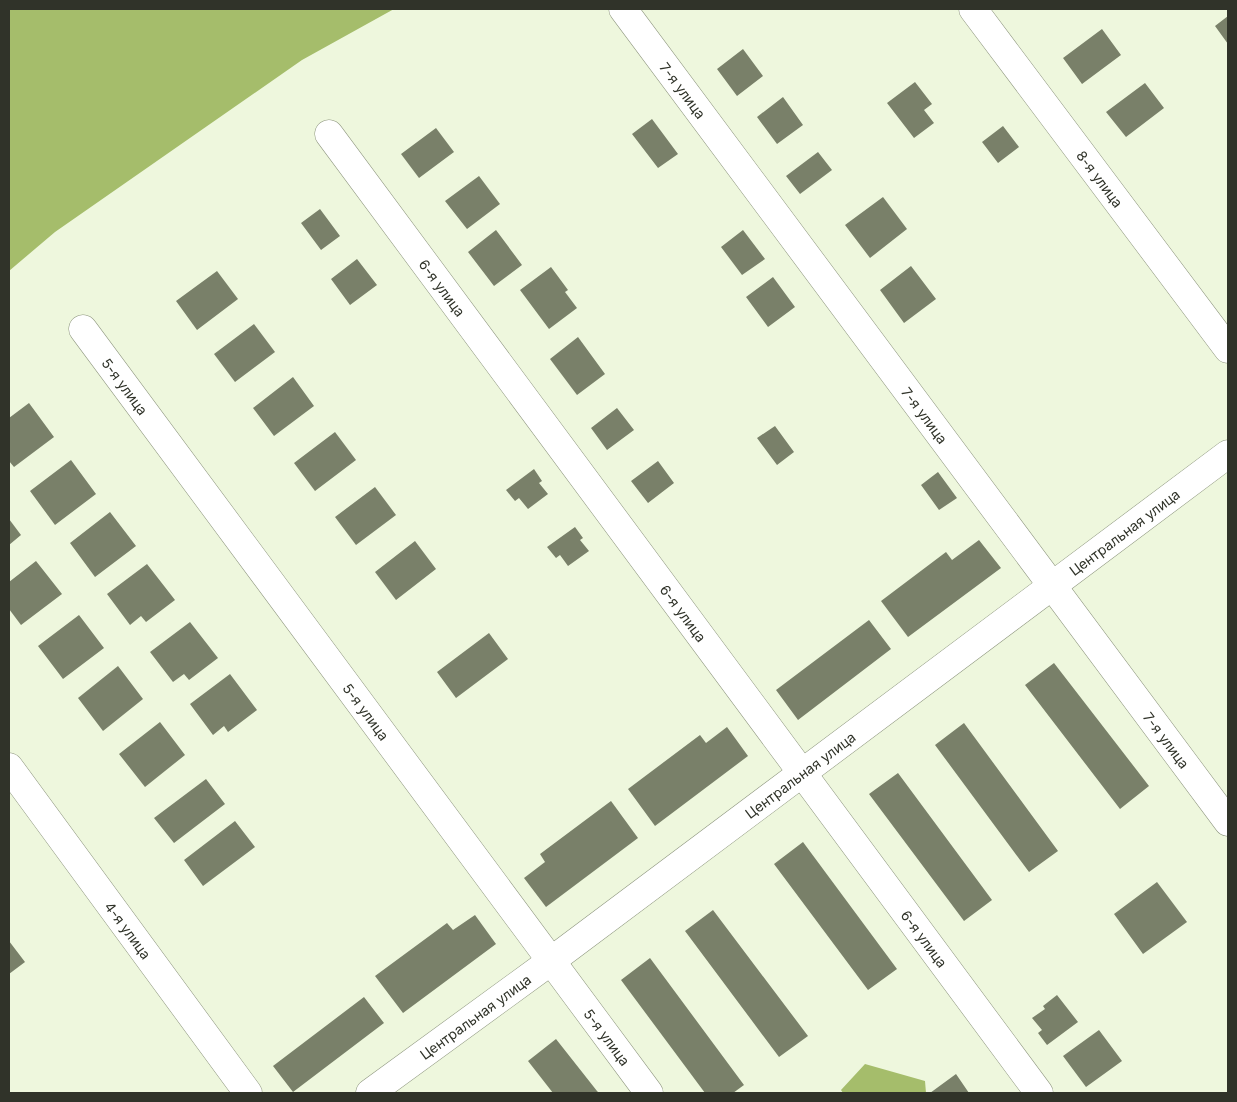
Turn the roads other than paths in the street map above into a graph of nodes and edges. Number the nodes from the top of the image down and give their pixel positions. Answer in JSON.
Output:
{"nodes":[{"id":1,"x":623,"y":9,"type":"edge"},
{"id":2,"x":973,"y":9,"type":"edge"},
{"id":3,"x":330,"y":134,"type":"dead end"},
{"id":4,"x":83,"y":329,"type":"dead end"},
{"id":5,"x":1228,"y":349,"type":"edge"},
{"id":6,"x":1228,"y":454,"type":"edge"},
{"id":7,"x":1052,"y":585,"type":"junction"},
{"id":8,"x":9,"y":767,"type":"edge"},
{"id":9,"x":802,"y":772,"type":"junction"},
{"id":10,"x":1228,"y":822,"type":"edge"},
{"id":11,"x":551,"y":961,"type":"junction"},
{"id":12,"x":248,"y":1093,"type":"edge"},
{"id":13,"x":370,"y":1093,"type":"edge"},
{"id":14,"x":649,"y":1093,"type":"edge"},
{"id":15,"x":1039,"y":1093,"type":"edge"}],
"edges":[{"from":1,"to":7,"type":"street","name":"7-я улица"},
{"from":2,"to":5,"type":"street","name":"8-я улица"},
{"from":3,"to":9,"type":"street","name":"6-я улица"},
{"from":4,"to":11,"type":"street","name":"5-я улица"},
{"from":6,"to":7,"type":"street","name":"Центральная улица"},
{"from":7,"to":9,"type":"street","name":"Центральная улица"},
{"from":7,"to":10,"type":"street","name":"7-я улица"},
{"from":8,"to":12,"type":"street","name":"4-я улица"},
{"from":9,"to":11,"type":"street","name":"Центральная улица"},
{"from":9,"to":15,"type":"street","name":"6-я улица"},
{"from":11,"to":13,"type":"street","name":"Центральная улица"},
{"from":11,"to":14,"type":"street","name":"5-я улица"}]}
